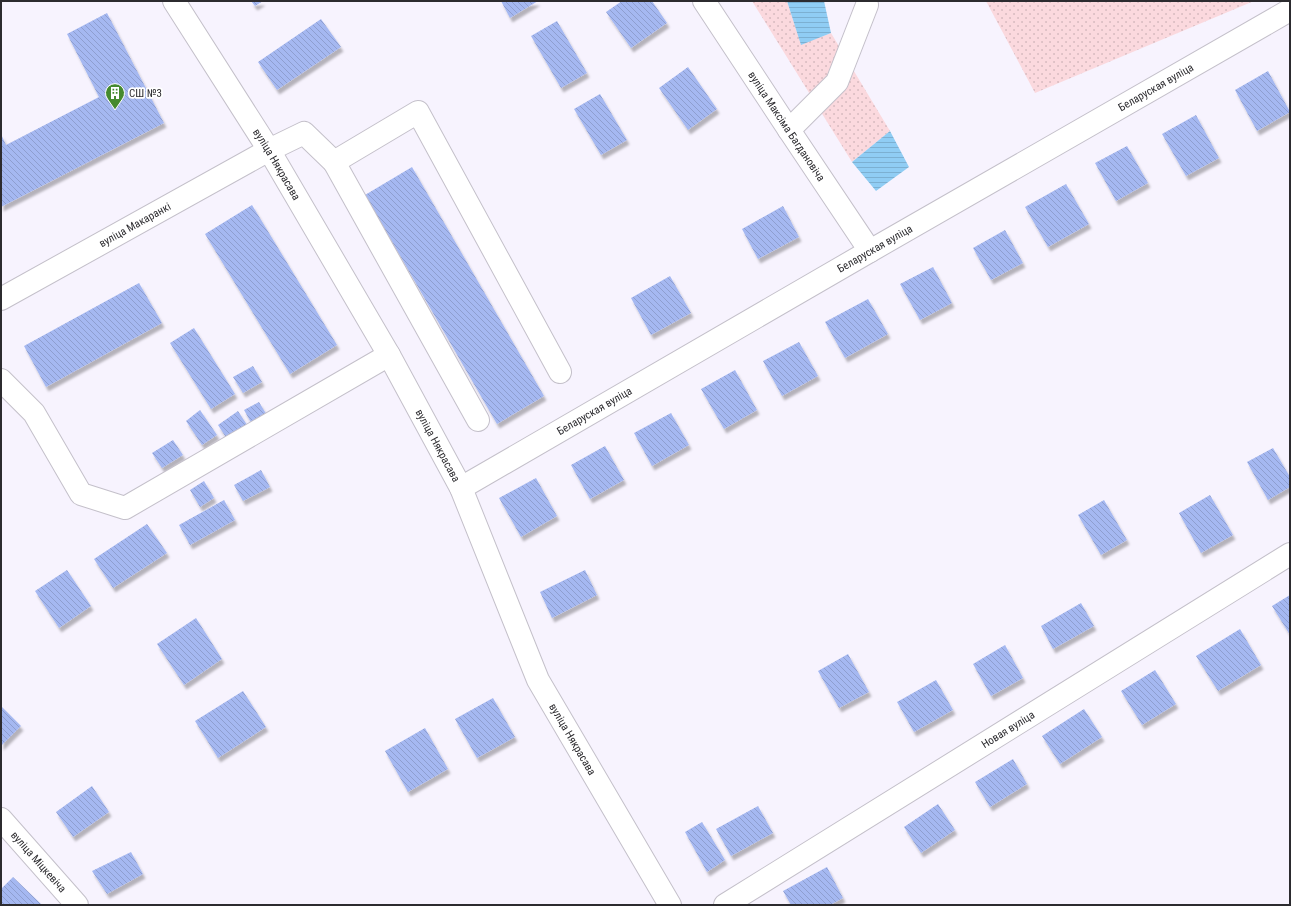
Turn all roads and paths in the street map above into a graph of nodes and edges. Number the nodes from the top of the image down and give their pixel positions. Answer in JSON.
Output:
{"nodes":[{"id":1,"x":174,"y":1,"type":"edge"},
{"id":2,"x":704,"y":1,"type":"edge"},
{"id":3,"x":867,"y":5,"type":"dead end"},
{"id":4,"x":1290,"y":10,"type":"edge"},
{"id":5,"x":788,"y":130,"type":"junction"},
{"id":6,"x":269,"y":150,"type":"junction"},
{"id":7,"x":334,"y":162,"type":"junction"},
{"id":8,"x":870,"y":251,"type":"junction"},
{"id":9,"x":1,"y":299,"type":"edge"},
{"id":10,"x":389,"y":354,"type":"junction"},
{"id":11,"x":560,"y":372,"type":"dead end"},
{"id":12,"x":1,"y":380,"type":"edge"},
{"id":13,"x":478,"y":420,"type":"dead end"},
{"id":14,"x":460,"y":488,"type":"junction"},
{"id":15,"x":1290,"y":554,"type":"edge"},
{"id":16,"x":1,"y":819,"type":"edge"},
{"id":17,"x":77,"y":905,"type":"edge"},
{"id":18,"x":670,"y":905,"type":"edge"},
{"id":19,"x":725,"y":905,"type":"edge"}],
"edges":[{"from":1,"to":6,"type":"street","name":"вуліца Някрасава"},
{"from":2,"to":5,"type":"street","name":"вуліца Максіма Багдановіча"},
{"from":3,"to":5,"type":"street"},
{"from":4,"to":8,"type":"street","name":"Беларуская вуліца"},
{"from":5,"to":8,"type":"street","name":"вуліца Максіма Багдановіча"},
{"from":6,"to":7,"type":"street","name":"вуліца Макаранкі"},
{"from":6,"to":9,"type":"street","name":"вуліца Макаранкі"},
{"from":6,"to":10,"type":"street","name":"вуліца Някрасава"},
{"from":7,"to":11,"type":"street"},
{"from":7,"to":13,"type":"street"},
{"from":8,"to":14,"type":"street","name":"Беларуская вуліца"},
{"from":10,"to":12,"type":"street"},
{"from":10,"to":14,"type":"street","name":"вуліца Някрасава"},
{"from":14,"to":18,"type":"street","name":"вуліца Някрасава"},
{"from":15,"to":19,"type":"street","name":"Новая вуліца"},
{"from":16,"to":17,"type":"street","name":"вуліца Міцкевіча"}]}
